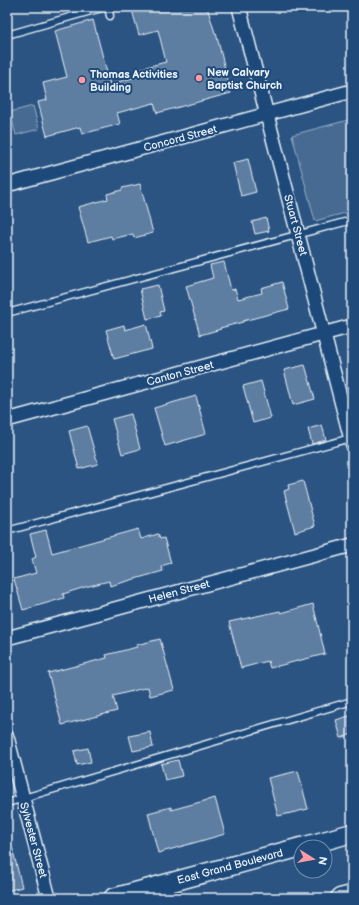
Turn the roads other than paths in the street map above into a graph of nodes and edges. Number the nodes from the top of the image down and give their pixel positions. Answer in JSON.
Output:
{"nodes":[{"id":1,"x":106,"y":7,"type":"edge"},
{"id":2,"x":239,"y":7,"type":"edge"},
{"id":3,"x":110,"y":16,"type":"dead end"},
{"id":4,"x":7,"y":35,"type":"edge"},
{"id":5,"x":352,"y":91,"type":"edge"},
{"id":6,"x":267,"y":114,"type":"junction"},
{"id":7,"x":7,"y":184,"type":"edge"},
{"id":8,"x":352,"y":220,"type":"edge"},
{"id":9,"x":298,"y":235,"type":"junction"},
{"id":10,"x":7,"y":313,"type":"edge"},
{"id":11,"x":352,"y":326,"type":"edge"},
{"id":12,"x":324,"y":334,"type":"junction"},
{"id":13,"x":7,"y":420,"type":"edge"},
{"id":14,"x":352,"y":440,"type":"edge"},
{"id":15,"x":7,"y":531,"type":"edge"},
{"id":16,"x":352,"y":545,"type":"edge"},
{"id":17,"x":7,"y":638,"type":"edge"},
{"id":18,"x":352,"y":701,"type":"edge"},
{"id":19,"x":7,"y":736,"type":"edge"},
{"id":20,"x":23,"y":798,"type":"junction"},
{"id":21,"x":7,"y":803,"type":"edge"},
{"id":22,"x":352,"y":834,"type":"edge"},
{"id":23,"x":332,"y":839,"type":"edge"},
{"id":24,"x":293,"y":849,"type":"edge"},
{"id":25,"x":352,"y":895,"type":"edge"},
{"id":26,"x":49,"y":898,"type":"edge"},
{"id":27,"x":112,"y":898,"type":"edge"},
{"id":28,"x":340,"y":898,"type":"edge"}],
"edges":[{"from":1,"to":3,"type":"lane"},
{"from":1,"to":4,"type":"lane"},
{"from":2,"to":6,"type":"street","name":"Stuart Street"},
{"from":5,"to":6,"type":"street","name":"Concord Street"},
{"from":6,"to":7,"type":"street","name":"Concord Street"},
{"from":6,"to":9,"type":"street","name":"Stuart Street"},
{"from":8,"to":9,"type":"lane"},
{"from":9,"to":10,"type":"lane"},
{"from":9,"to":12,"type":"street","name":"Stuart Street"},
{"from":11,"to":12,"type":"street","name":"Canton Street"},
{"from":12,"to":13,"type":"street","name":"Canton Street"},
{"from":12,"to":14,"type":"street","name":"Stuart Street"},
{"from":14,"to":15,"type":"lane"},
{"from":16,"to":17,"type":"street","name":"Helen Street"},
{"from":18,"to":20,"type":"lane"},
{"from":19,"to":20,"type":"street","name":"Sylvester Street"},
{"from":20,"to":21,"type":"lane"},
{"from":20,"to":26,"type":"street","name":"Sylvester Street"},
{"from":22,"to":23,"type":"main road","name":"East Grand Boulevard"},
{"from":24,"to":27,"type":"main road","name":"East Grand Boulevard"},
{"from":25,"to":28,"type":"main road"}]}
